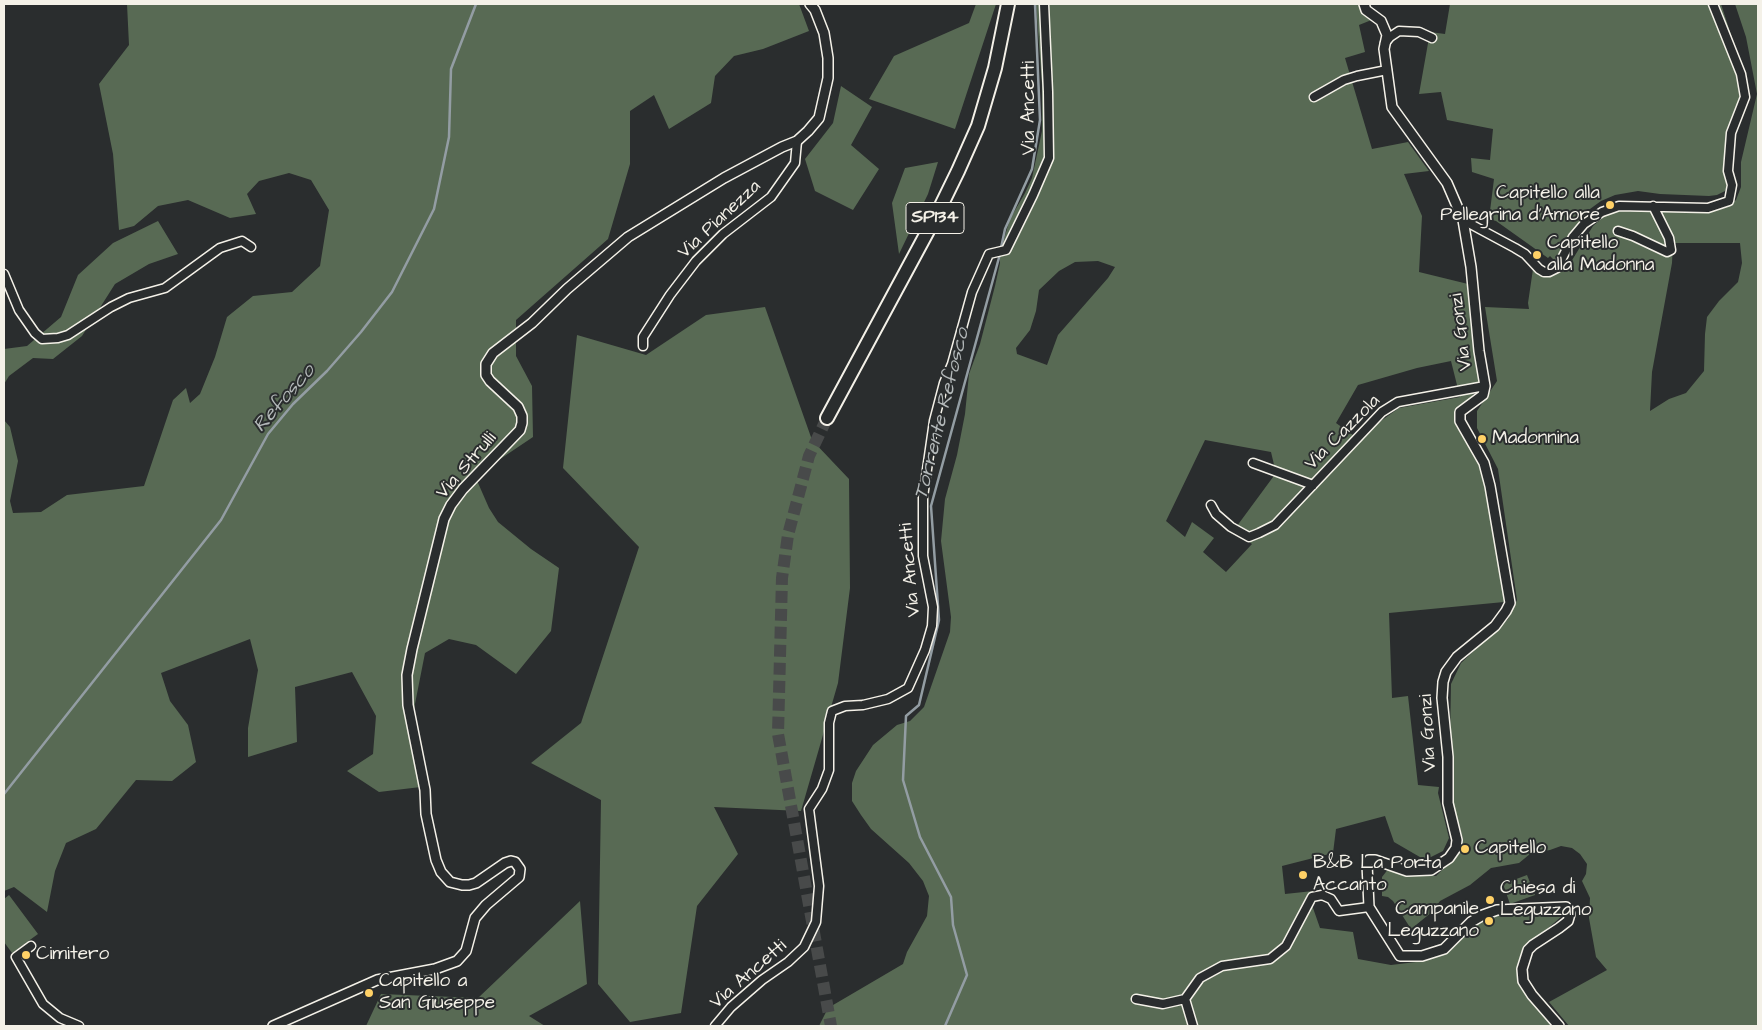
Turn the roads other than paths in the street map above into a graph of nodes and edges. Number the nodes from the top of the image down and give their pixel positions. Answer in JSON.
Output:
{"nodes":[{"id":1,"x":810,"y":4,"type":"edge"},
{"id":2,"x":1008,"y":4,"type":"edge"},
{"id":3,"x":1044,"y":4,"type":"edge"},
{"id":4,"x":1364,"y":4,"type":"edge"},
{"id":5,"x":1713,"y":4,"type":"edge"},
{"id":6,"x":1432,"y":38,"type":"dead end"},
{"id":7,"x":1385,"y":43,"type":"junction"},
{"id":8,"x":1387,"y":70,"type":"junction"},
{"id":9,"x":1314,"y":97,"type":"dead end"},
{"id":10,"x":797,"y":141,"type":"junction"},
{"id":11,"x":724,"y":178,"type":"joint"},
{"id":12,"x":1653,"y":206,"type":"junction"},
{"id":13,"x":1463,"y":220,"type":"junction"},
{"id":14,"x":1618,"y":231,"type":"dead end"},
{"id":15,"x":251,"y":247,"type":"dead end"},
{"id":16,"x":4,"y":274,"type":"edge"},
{"id":17,"x":642,"y":346,"type":"dead end"},
{"id":18,"x":1485,"y":386,"type":"junction"},
{"id":19,"x":827,"y":418,"type":"tunnel mouth"},
{"id":20,"x":1253,"y":463,"type":"dead end"},
{"id":21,"x":1313,"y":485,"type":"junction"},
{"id":22,"x":1211,"y":504,"type":"dead end"},
{"id":23,"x":1369,"y":907,"type":"junction"},
{"id":24,"x":31,"y":946,"type":"dead end"},
{"id":25,"x":1136,"y":999,"type":"dead end"},
{"id":26,"x":1185,"y":999,"type":"junction"},
{"id":27,"x":79,"y":1026,"type":"edge"},
{"id":28,"x":273,"y":1026,"type":"edge"},
{"id":29,"x":715,"y":1026,"type":"edge"},
{"id":30,"x":1193,"y":1026,"type":"edge"},
{"id":31,"x":1559,"y":1026,"type":"edge"}],
"edges":[{"from":1,"to":10,"type":"street","name":"Via Pianezza"},
{"from":2,"to":19,"type":"highway","number":"SP134"},
{"from":3,"to":29,"type":"street","name":"Via Ancetti"},
{"from":4,"to":7,"type":"street"},
{"from":5,"to":12,"type":"street"},
{"from":6,"to":7,"type":"street"},
{"from":7,"to":8,"type":"street"},
{"from":8,"to":9,"type":"street"},
{"from":8,"to":13,"type":"street"},
{"from":10,"to":11,"type":"street","name":"Via Pianezza"},
{"from":10,"to":17,"type":"street","name":"Via Pianezza"},
{"from":11,"to":28,"type":"street","name":"Via Strulli"},
{"from":12,"to":13,"type":"street"},
{"from":12,"to":14,"type":"street"},
{"from":13,"to":18,"type":"street","name":"Via Gonzi"},
{"from":15,"to":16,"type":"street"},
{"from":18,"to":21,"type":"street","name":"Via Cazzola"},
{"from":18,"to":23,"type":"street","name":"Via Gonzi"},
{"from":20,"to":21,"type":"street","name":"Via Cazzola"},
{"from":21,"to":22,"type":"street","name":"Via Cazzola"},
{"from":23,"to":26,"type":"street"},
{"from":23,"to":31,"type":"street","name":"Via Gonzi"},
{"from":24,"to":27,"type":"street"},
{"from":25,"to":26,"type":"street"},
{"from":26,"to":30,"type":"street"}]}
